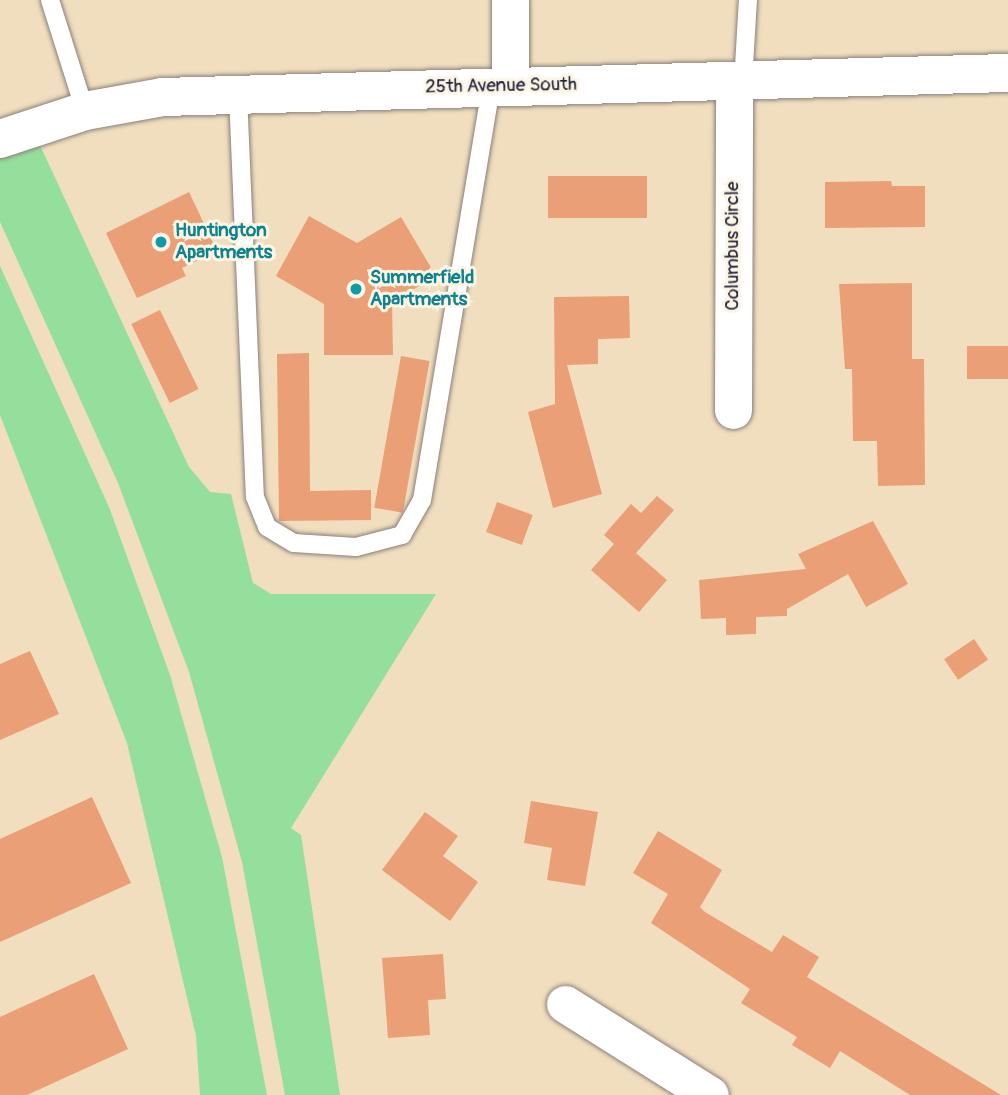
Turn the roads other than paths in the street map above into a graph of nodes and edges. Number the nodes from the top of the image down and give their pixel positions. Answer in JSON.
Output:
{"nodes":[{"id":1,"x":50,"y":0,"type":"edge"},
{"id":2,"x":510,"y":0,"type":"edge"},
{"id":3,"x":748,"y":0,"type":"edge"},
{"id":4,"x":1008,"y":74,"type":"edge"},
{"id":5,"x":738,"y":83,"type":"junction"},
{"id":6,"x":500,"y":86,"type":"junction"},
{"id":7,"x":238,"y":94,"type":"junction"},
{"id":8,"x":85,"y":111,"type":"junction"},
{"id":9,"x":0,"y":139,"type":"edge"},
{"id":10,"x":733,"y":410,"type":"dead end"},
{"id":11,"x":565,"y":1004,"type":"dead end"},
{"id":12,"x":710,"y":1095,"type":"edge"}],
"edges":[{"from":1,"to":8,"type":"lane"},
{"from":2,"to":6,"type":"street"},
{"from":3,"to":5,"type":"lane"},
{"from":4,"to":5,"type":"street","name":"25th Avenue South"},
{"from":5,"to":6,"type":"street","name":"25th Avenue South"},
{"from":5,"to":10,"type":"street","name":"Columbus Circle"},
{"from":6,"to":7,"type":"street","name":"25th Avenue South"},
{"from":6,"to":7,"type":"lane"},
{"from":7,"to":8,"type":"street","name":"25th Avenue South"},
{"from":8,"to":9,"type":"street","name":"25th Avenue South"},
{"from":11,"to":12,"type":"street"}]}
